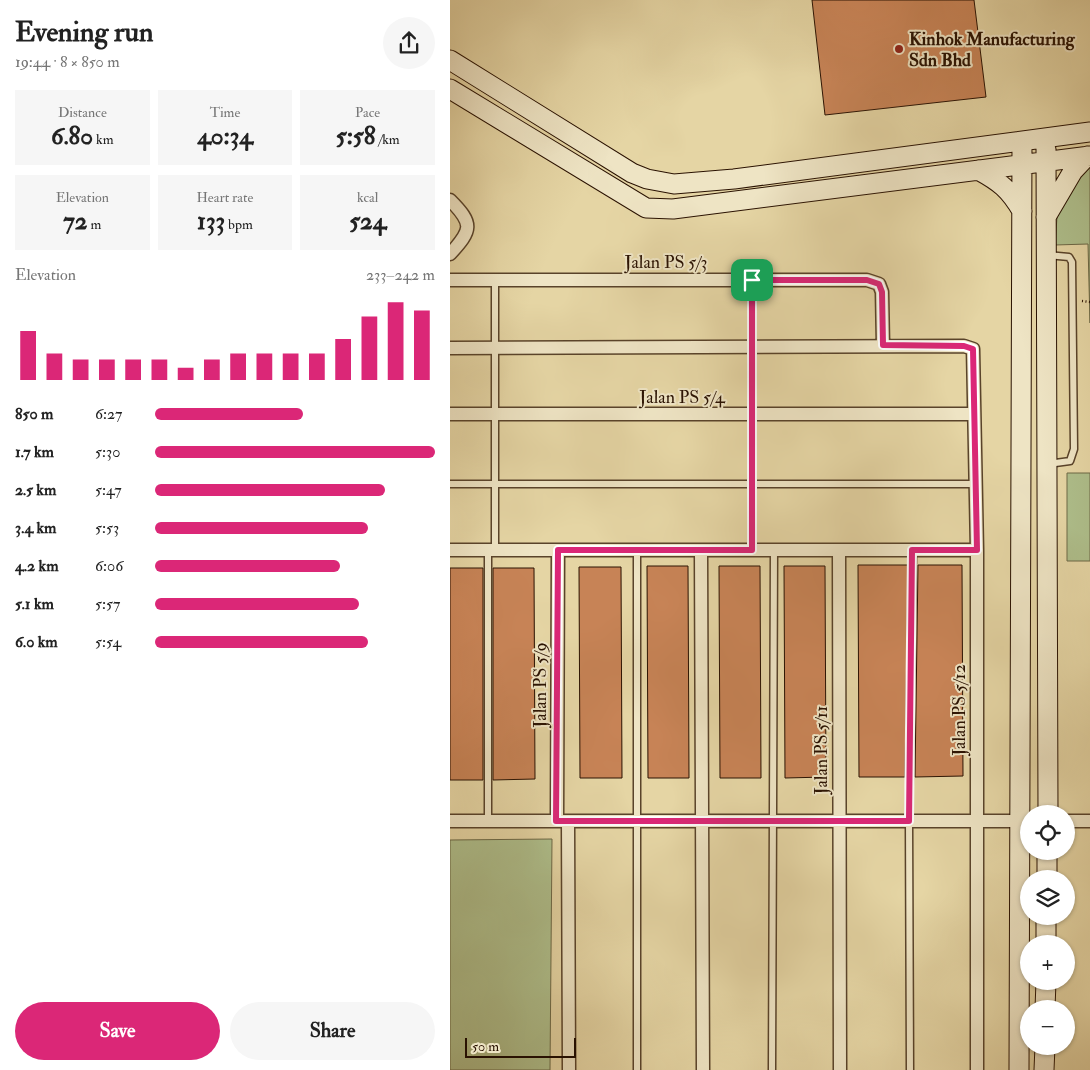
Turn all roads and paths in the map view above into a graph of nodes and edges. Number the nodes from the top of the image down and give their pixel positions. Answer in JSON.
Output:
{"nodes":[{"id":1,"x":450,"y":60,"type":"edge"},
{"id":2,"x":450,"y":89,"type":"edge"},
{"id":3,"x":1090,"y":132,"type":"edge"},
{"id":4,"x":1046,"y":138,"type":"junction"},
{"id":5,"x":1022,"y":141,"type":"junction"},
{"id":6,"x":1089,"y":156,"type":"edge"},
{"id":7,"x":1046,"y":162,"type":"junction"},
{"id":8,"x":1023,"y":164,"type":"junction"},
{"id":9,"x":978,"y":170,"type":"junction"},
{"id":10,"x":450,"y":200,"type":"edge"},
{"id":11,"x":1022,"y":211,"type":"junction"},
{"id":12,"x":1046,"y":217,"type":"junction"},
{"id":13,"x":450,"y":254,"type":"edge"},
{"id":14,"x":1046,"y":255,"type":"junction"},
{"id":15,"x":495,"y":279,"type":"junction"},
{"id":16,"x":450,"y":280,"type":"edge"},
{"id":17,"x":752,"y":280,"type":"junction"},
{"id":18,"x":883,"y":345,"type":"junction"},
{"id":19,"x":752,"y":346,"type":"junction"},
{"id":20,"x":450,"y":348,"type":"edge"},
{"id":21,"x":495,"y":348,"type":"junction"},
{"id":22,"x":450,"y":414,"type":"edge"},
{"id":23,"x":495,"y":414,"type":"junction"},
{"id":24,"x":752,"y":414,"type":"junction"},
{"id":25,"x":974,"y":414,"type":"junction"},
{"id":26,"x":1046,"y":465,"type":"junction"},
{"id":27,"x":752,"y":482,"type":"junction"},
{"id":28,"x":450,"y":484,"type":"edge"},
{"id":29,"x":495,"y":484,"type":"junction"},
{"id":30,"x":976,"y":484,"type":"junction"},
{"id":31,"x":450,"y":550,"type":"edge"},
{"id":32,"x":491,"y":550,"type":"junction"},
{"id":33,"x":558,"y":550,"type":"junction"},
{"id":34,"x":638,"y":550,"type":"junction"},
{"id":35,"x":702,"y":550,"type":"junction"},
{"id":36,"x":752,"y":550,"type":"junction"},
{"id":37,"x":774,"y":550,"type":"junction"},
{"id":38,"x":839,"y":550,"type":"junction"},
{"id":39,"x":912,"y":550,"type":"junction"},
{"id":40,"x":977,"y":550,"type":"junction"},
{"id":41,"x":1024,"y":805,"type":"edge"},
{"id":42,"x":1048,"y":805,"type":"edge"},
{"id":43,"x":450,"y":821,"type":"edge"},
{"id":44,"x":488,"y":821,"type":"junction"},
{"id":45,"x":562,"y":821,"type":"junction"},
{"id":46,"x":636,"y":821,"type":"junction"},
{"id":47,"x":702,"y":821,"type":"junction"},
{"id":48,"x":774,"y":821,"type":"junction"},
{"id":49,"x":838,"y":821,"type":"junction"},
{"id":50,"x":909,"y":821,"type":"junction"},
{"id":51,"x":977,"y":821,"type":"junction"},
{"id":52,"x":1020,"y":821,"type":"edge"},
{"id":53,"x":1075,"y":821,"type":"edge"},
{"id":54,"x":1090,"y":822,"type":"edge"},
{"id":55,"x":1023,"y":860,"type":"edge"},
{"id":56,"x":1045,"y":1055,"type":"edge"},
{"id":57,"x":569,"y":1070,"type":"edge"},
{"id":58,"x":637,"y":1070,"type":"edge"},
{"id":59,"x":704,"y":1070,"type":"edge"},
{"id":60,"x":772,"y":1070,"type":"edge"},
{"id":61,"x":840,"y":1070,"type":"edge"},
{"id":62,"x":910,"y":1070,"type":"edge"},
{"id":63,"x":977,"y":1070,"type":"edge"},
{"id":64,"x":1019,"y":1070,"type":"edge"},
{"id":65,"x":1044,"y":1070,"type":"edge"}],
"edges":[{"from":1,"to":5,"type":"street"},
{"from":2,"to":9,"type":"street"},
{"from":3,"to":4,"type":"street"},
{"from":4,"to":5,"type":"street"},
{"from":4,"to":7,"type":"street"},
{"from":5,"to":8,"type":"street"},
{"from":6,"to":7,"type":"street"},
{"from":6,"to":12,"type":"street"},
{"from":7,"to":8,"type":"street"},
{"from":7,"to":12,"type":"street"},
{"from":8,"to":9,"type":"street"},
{"from":8,"to":11,"type":"street"},
{"from":9,"to":11,"type":"street"},
{"from":10,"to":13,"type":"street"},
{"from":11,"to":41,"type":"street"},
{"from":12,"to":14,"type":"street"},
{"from":14,"to":26,"type":"street"},
{"from":14,"to":26,"type":"lane"},
{"from":15,"to":16,"type":"street","name":"Jalan PS 5/3"},
{"from":15,"to":17,"type":"street","name":"Jalan PS 5/3"},
{"from":15,"to":21,"type":"lane"},
{"from":17,"to":18,"type":"street","name":"Jalan PS 5/3"},
{"from":17,"to":19,"type":"lane"},
{"from":18,"to":19,"type":"street"},
{"from":18,"to":25,"type":"street","name":"Jalan PS 5/12"},
{"from":19,"to":21,"type":"street"},
{"from":19,"to":24,"type":"lane"},
{"from":20,"to":21,"type":"street"},
{"from":21,"to":23,"type":"lane"},
{"from":22,"to":23,"type":"street","name":"Jalan PS 5/4"},
{"from":23,"to":24,"type":"street","name":"Jalan PS 5/4"},
{"from":23,"to":29,"type":"lane"},
{"from":24,"to":25,"type":"street","name":"Jalan PS 5/4"},
{"from":24,"to":27,"type":"lane"},
{"from":25,"to":30,"type":"street","name":"Jalan PS 5/12"},
{"from":26,"to":42,"type":"street"},
{"from":27,"to":29,"type":"lane"},
{"from":27,"to":30,"type":"lane"},
{"from":27,"to":36,"type":"lane"},
{"from":28,"to":29,"type":"lane"},
{"from":29,"to":32,"type":"lane"},
{"from":30,"to":40,"type":"street","name":"Jalan PS 5/12"},
{"from":31,"to":32,"type":"street"},
{"from":32,"to":33,"type":"street"},
{"from":32,"to":44,"type":"lane"},
{"from":33,"to":34,"type":"street"},
{"from":33,"to":45,"type":"street","name":"Jalan PS 5/9"},
{"from":34,"to":35,"type":"street"},
{"from":34,"to":46,"type":"lane"},
{"from":35,"to":36,"type":"street"},
{"from":35,"to":47,"type":"street"},
{"from":36,"to":37,"type":"street"},
{"from":37,"to":38,"type":"street"},
{"from":37,"to":48,"type":"lane"},
{"from":38,"to":39,"type":"street"},
{"from":38,"to":49,"type":"street","name":"Jalan PS 5/11"},
{"from":39,"to":40,"type":"street"},
{"from":39,"to":50,"type":"lane"},
{"from":40,"to":51,"type":"street","name":"Jalan PS 5/12"},
{"from":43,"to":44,"type":"street"},
{"from":44,"to":45,"type":"street"},
{"from":45,"to":46,"type":"street"},
{"from":45,"to":57,"type":"street","name":"Jalan PS 5/9"},
{"from":46,"to":47,"type":"street"},
{"from":46,"to":58,"type":"lane"},
{"from":47,"to":48,"type":"street"},
{"from":47,"to":59,"type":"street"},
{"from":48,"to":49,"type":"street"},
{"from":48,"to":60,"type":"lane"},
{"from":49,"to":50,"type":"street"},
{"from":49,"to":61,"type":"street","name":"Jalan PS 5/11"},
{"from":50,"to":51,"type":"street"},
{"from":50,"to":62,"type":"lane"},
{"from":51,"to":52,"type":"street"},
{"from":51,"to":63,"type":"street","name":"Jalan PS 5/12"},
{"from":53,"to":54,"type":"street"},
{"from":55,"to":64,"type":"street"},
{"from":56,"to":65,"type":"street"}]}
